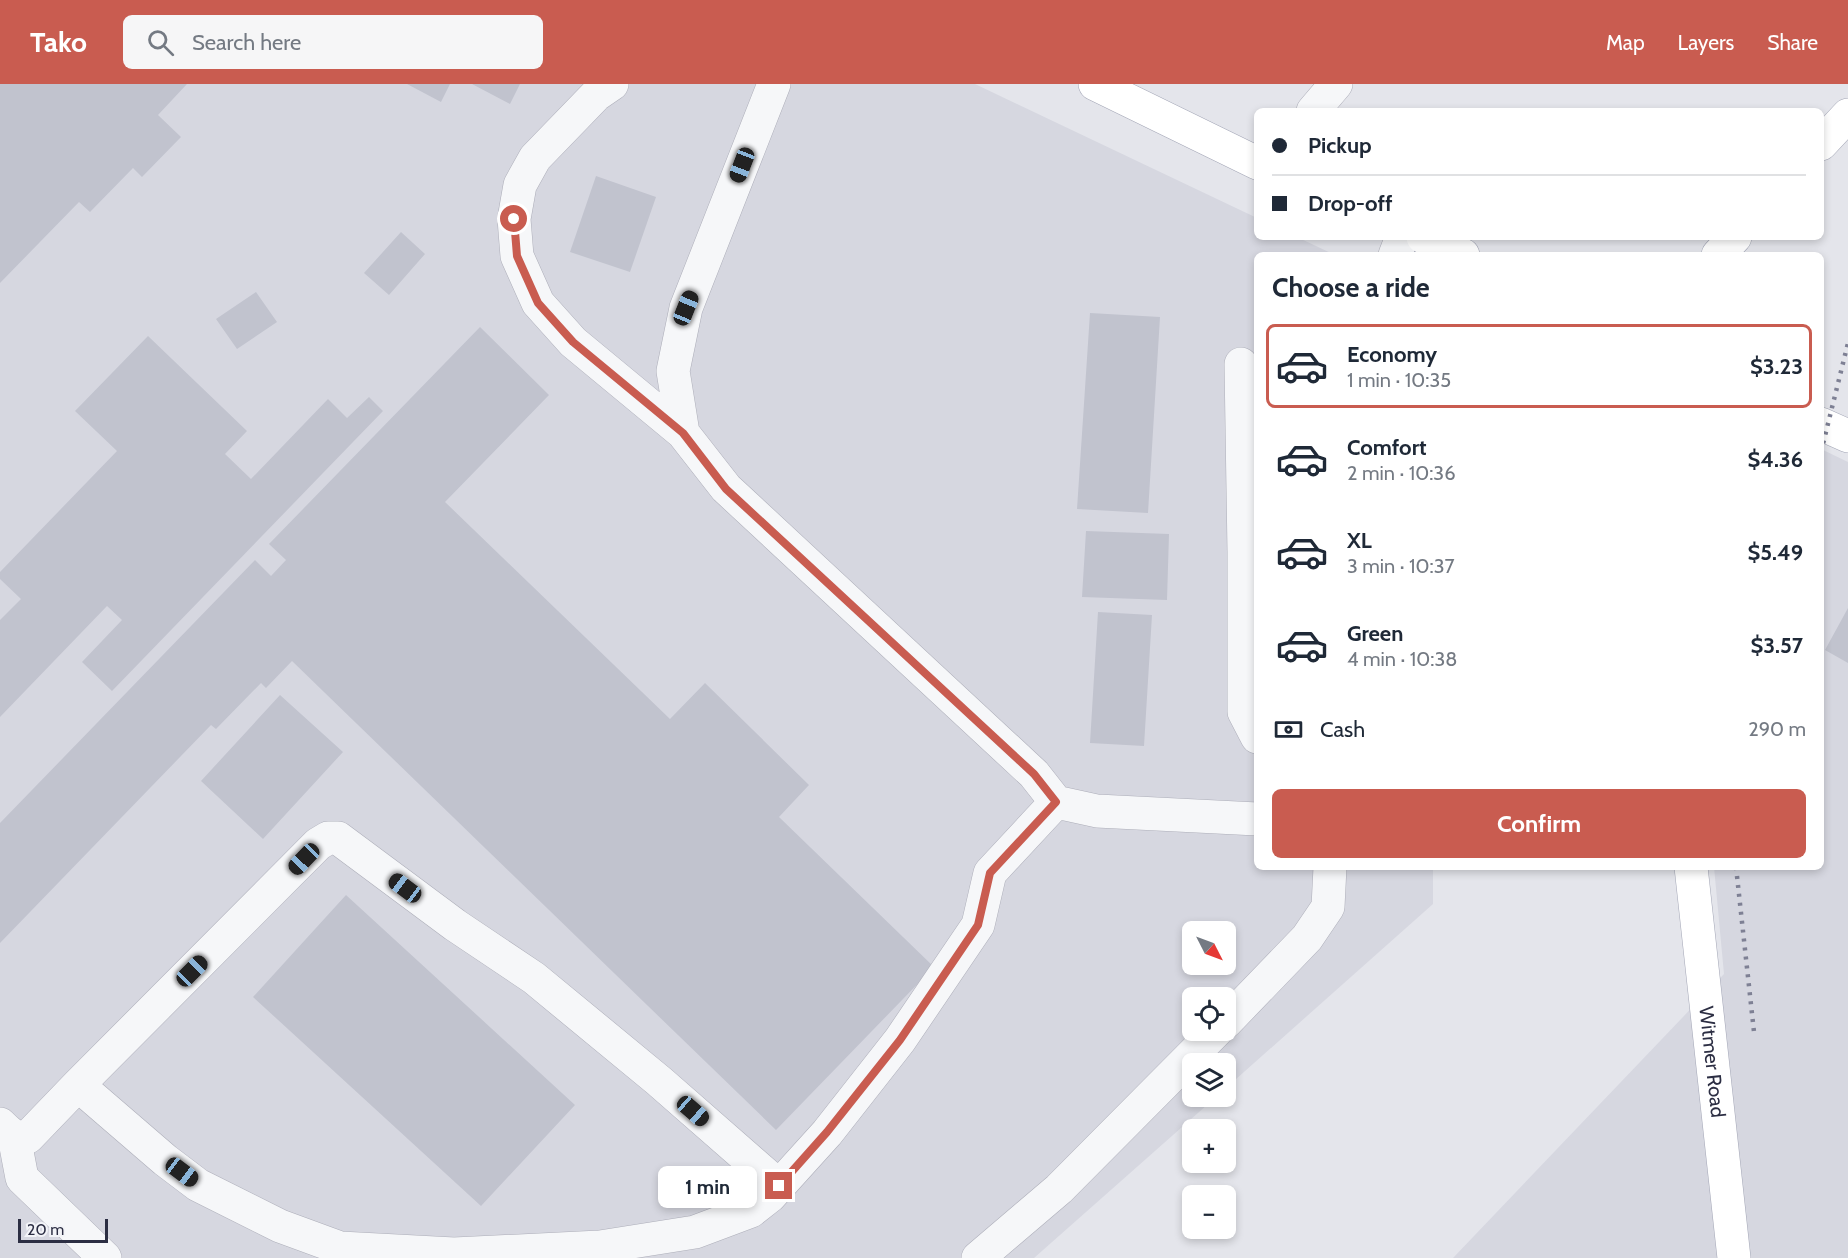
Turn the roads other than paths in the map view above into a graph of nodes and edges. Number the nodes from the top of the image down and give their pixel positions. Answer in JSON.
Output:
{"nodes":[{"id":1,"x":612,"y":84,"type":"edge"},
{"id":2,"x":774,"y":84,"type":"edge"},
{"id":3,"x":1095,"y":84,"type":"edge"},
{"id":4,"x":1336,"y":84,"type":"edge"},
{"id":5,"x":1316,"y":108,"type":"edge"},
{"id":6,"x":1848,"y":115,"type":"edge"},
{"id":7,"x":1824,"y":141,"type":"edge"},
{"id":8,"x":1254,"y":162,"type":"edge"},
{"id":9,"x":1430,"y":240,"type":"edge"},
{"id":10,"x":1732,"y":240,"type":"edge"},
{"id":11,"x":1456,"y":252,"type":"edge"},
{"id":12,"x":1721,"y":252,"type":"edge"},
{"id":13,"x":1241,"y":364,"type":"dead end"},
{"id":14,"x":1824,"y":425,"type":"edge"},
{"id":15,"x":683,"y":433,"type":"junction"},
{"id":16,"x":1848,"y":436,"type":"edge"},
{"id":17,"x":1254,"y":731,"type":"edge"},
{"id":18,"x":1056,"y":802,"type":"junction"},
{"id":19,"x":1254,"y":819,"type":"edge"},
{"id":20,"x":1330,"y":870,"type":"edge"},
{"id":21,"x":1691,"y":870,"type":"edge"},
{"id":22,"x":1236,"y":1012,"type":"edge"},
{"id":23,"x":1206,"y":1041,"type":"edge"},
{"id":24,"x":78,"y":1084,"type":"junction"},
{"id":25,"x":7,"y":1130,"type":"edge"},
{"id":26,"x":779,"y":1186,"type":"junction"},
{"id":27,"x":105,"y":1258,"type":"edge"},
{"id":28,"x":978,"y":1258,"type":"edge"},
{"id":29,"x":1734,"y":1258,"type":"edge"}],
"edges":[{"from":1,"to":15,"type":"lane"},
{"from":2,"to":15,"type":"lane"},
{"from":3,"to":8,"type":"main road"},
{"from":4,"to":5,"type":"lane"},
{"from":6,"to":7,"type":"main road"},
{"from":9,"to":11,"type":"main road"},
{"from":10,"to":12,"type":"main road"},
{"from":13,"to":17,"type":"lane"},
{"from":14,"to":16,"type":"main road"},
{"from":15,"to":18,"type":"lane"},
{"from":18,"to":19,"type":"lane"},
{"from":18,"to":26,"type":"lane"},
{"from":20,"to":22,"type":"lane"},
{"from":21,"to":29,"type":"main road","name":"Witmer Road"},
{"from":23,"to":28,"type":"lane"},
{"from":24,"to":25,"type":"lane"},
{"from":24,"to":26,"type":"lane"},
{"from":24,"to":26,"type":"lane"},
{"from":25,"to":27,"type":"lane"}]}
